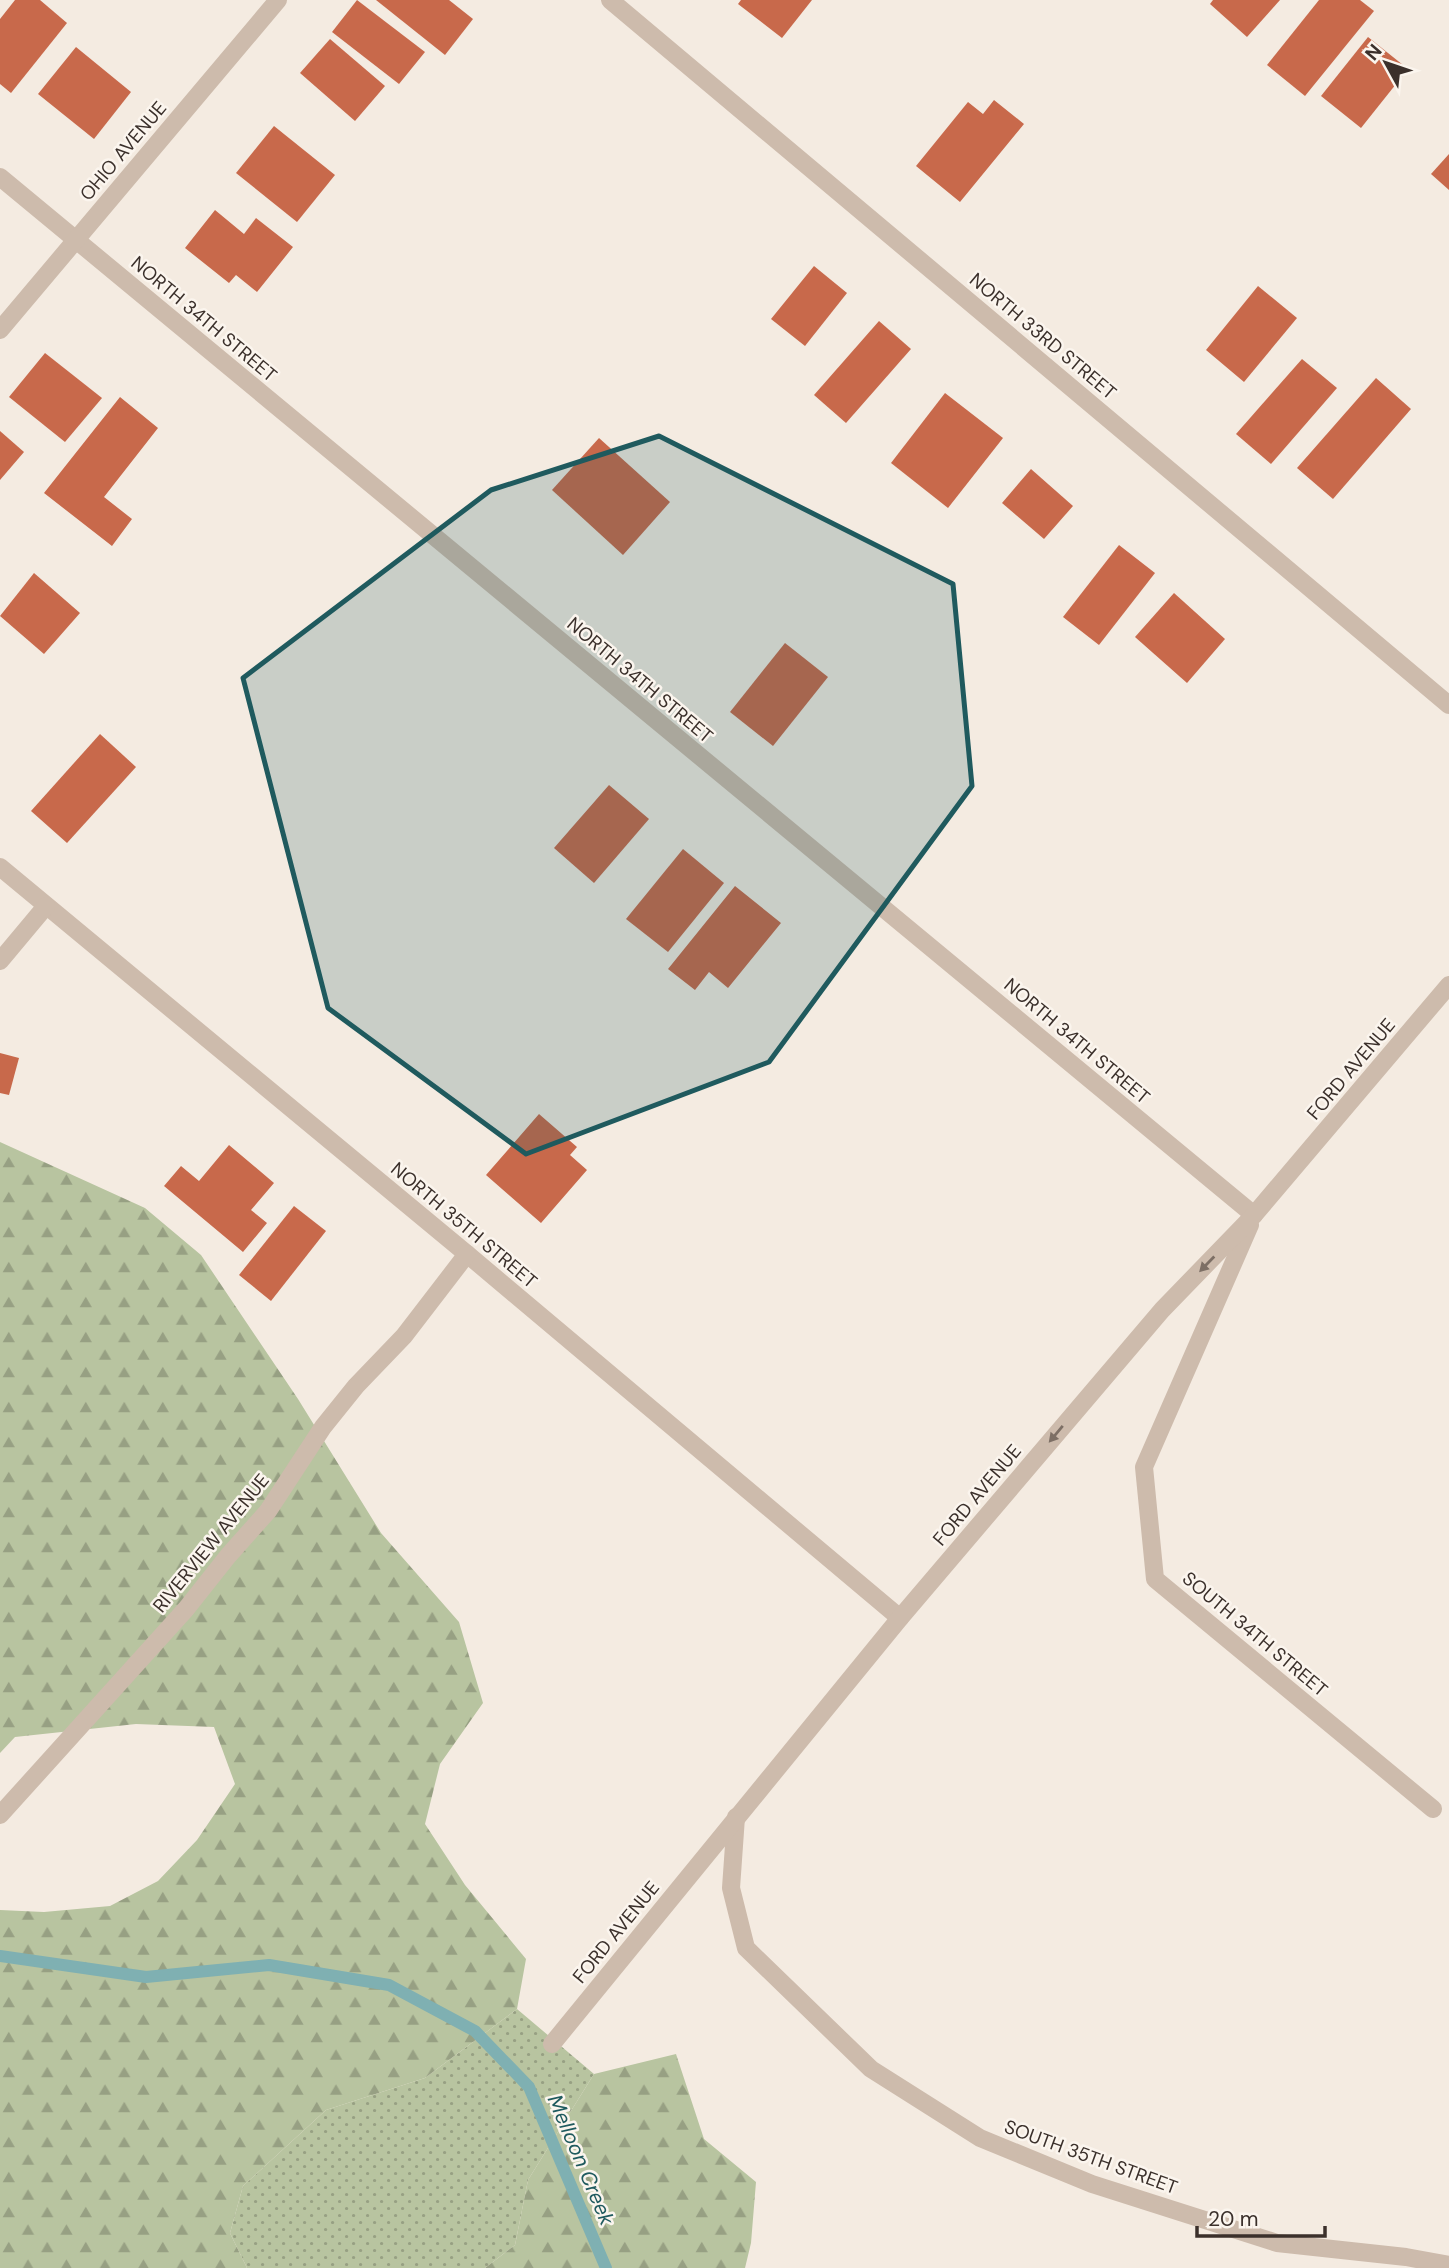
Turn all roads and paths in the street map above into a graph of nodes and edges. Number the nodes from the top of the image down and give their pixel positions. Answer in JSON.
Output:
{"nodes":[{"id":1,"x":278,"y":0,"type":"edge"},
{"id":2,"x":610,"y":0,"type":"edge"},
{"id":3,"x":0,"y":177,"type":"edge"},
{"id":4,"x":75,"y":240,"type":"junction"},
{"id":5,"x":0,"y":330,"type":"edge"},
{"id":6,"x":1449,"y":705,"type":"edge"},
{"id":7,"x":0,"y":867,"type":"edge"},
{"id":8,"x":46,"y":906,"type":"junction"},
{"id":9,"x":0,"y":961,"type":"edge"},
{"id":10,"x":1449,"y":985,"type":"edge"},
{"id":11,"x":1254,"y":1215,"type":"junction"},
{"id":12,"x":467,"y":1254,"type":"junction"},
{"id":13,"x":900,"y":1618,"type":"junction"},
{"id":14,"x":1433,"y":1808,"type":"dead end"},
{"id":15,"x":0,"y":1815,"type":"edge"},
{"id":16,"x":736,"y":1817,"type":"junction"},
{"id":17,"x":552,"y":2043,"type":"dead end"},
{"id":18,"x":1449,"y":2265,"type":"edge"}],
"edges":[{"from":1,"to":4,"type":"street","name":"OHIO AVENUE"},
{"from":2,"to":6,"type":"street","name":"NORTH 33RD STREET"},
{"from":3,"to":4,"type":"street","name":"NORTH 34TH STREET"},
{"from":4,"to":5,"type":"street","name":"OHIO AVENUE"},
{"from":4,"to":11,"type":"street","name":"NORTH 34TH STREET"},
{"from":7,"to":8,"type":"street","name":"NORTH 35TH STREET"},
{"from":8,"to":9,"type":"street"},
{"from":8,"to":12,"type":"street","name":"NORTH 35TH STREET"},
{"from":10,"to":11,"type":"street","name":"FORD AVENUE"},
{"from":11,"to":13,"type":"street","name":"FORD AVENUE","one_way":true},
{"from":11,"to":14,"type":"street","name":"SOUTH 34TH STREET"},
{"from":12,"to":13,"type":"street","name":"NORTH 35TH STREET"},
{"from":12,"to":15,"type":"street","name":"RIVERVIEW AVENUE"},
{"from":13,"to":16,"type":"street","name":"FORD AVENUE"},
{"from":16,"to":17,"type":"street","name":"FORD AVENUE"},
{"from":16,"to":18,"type":"street","name":"SOUTH 35TH STREET"}]}
